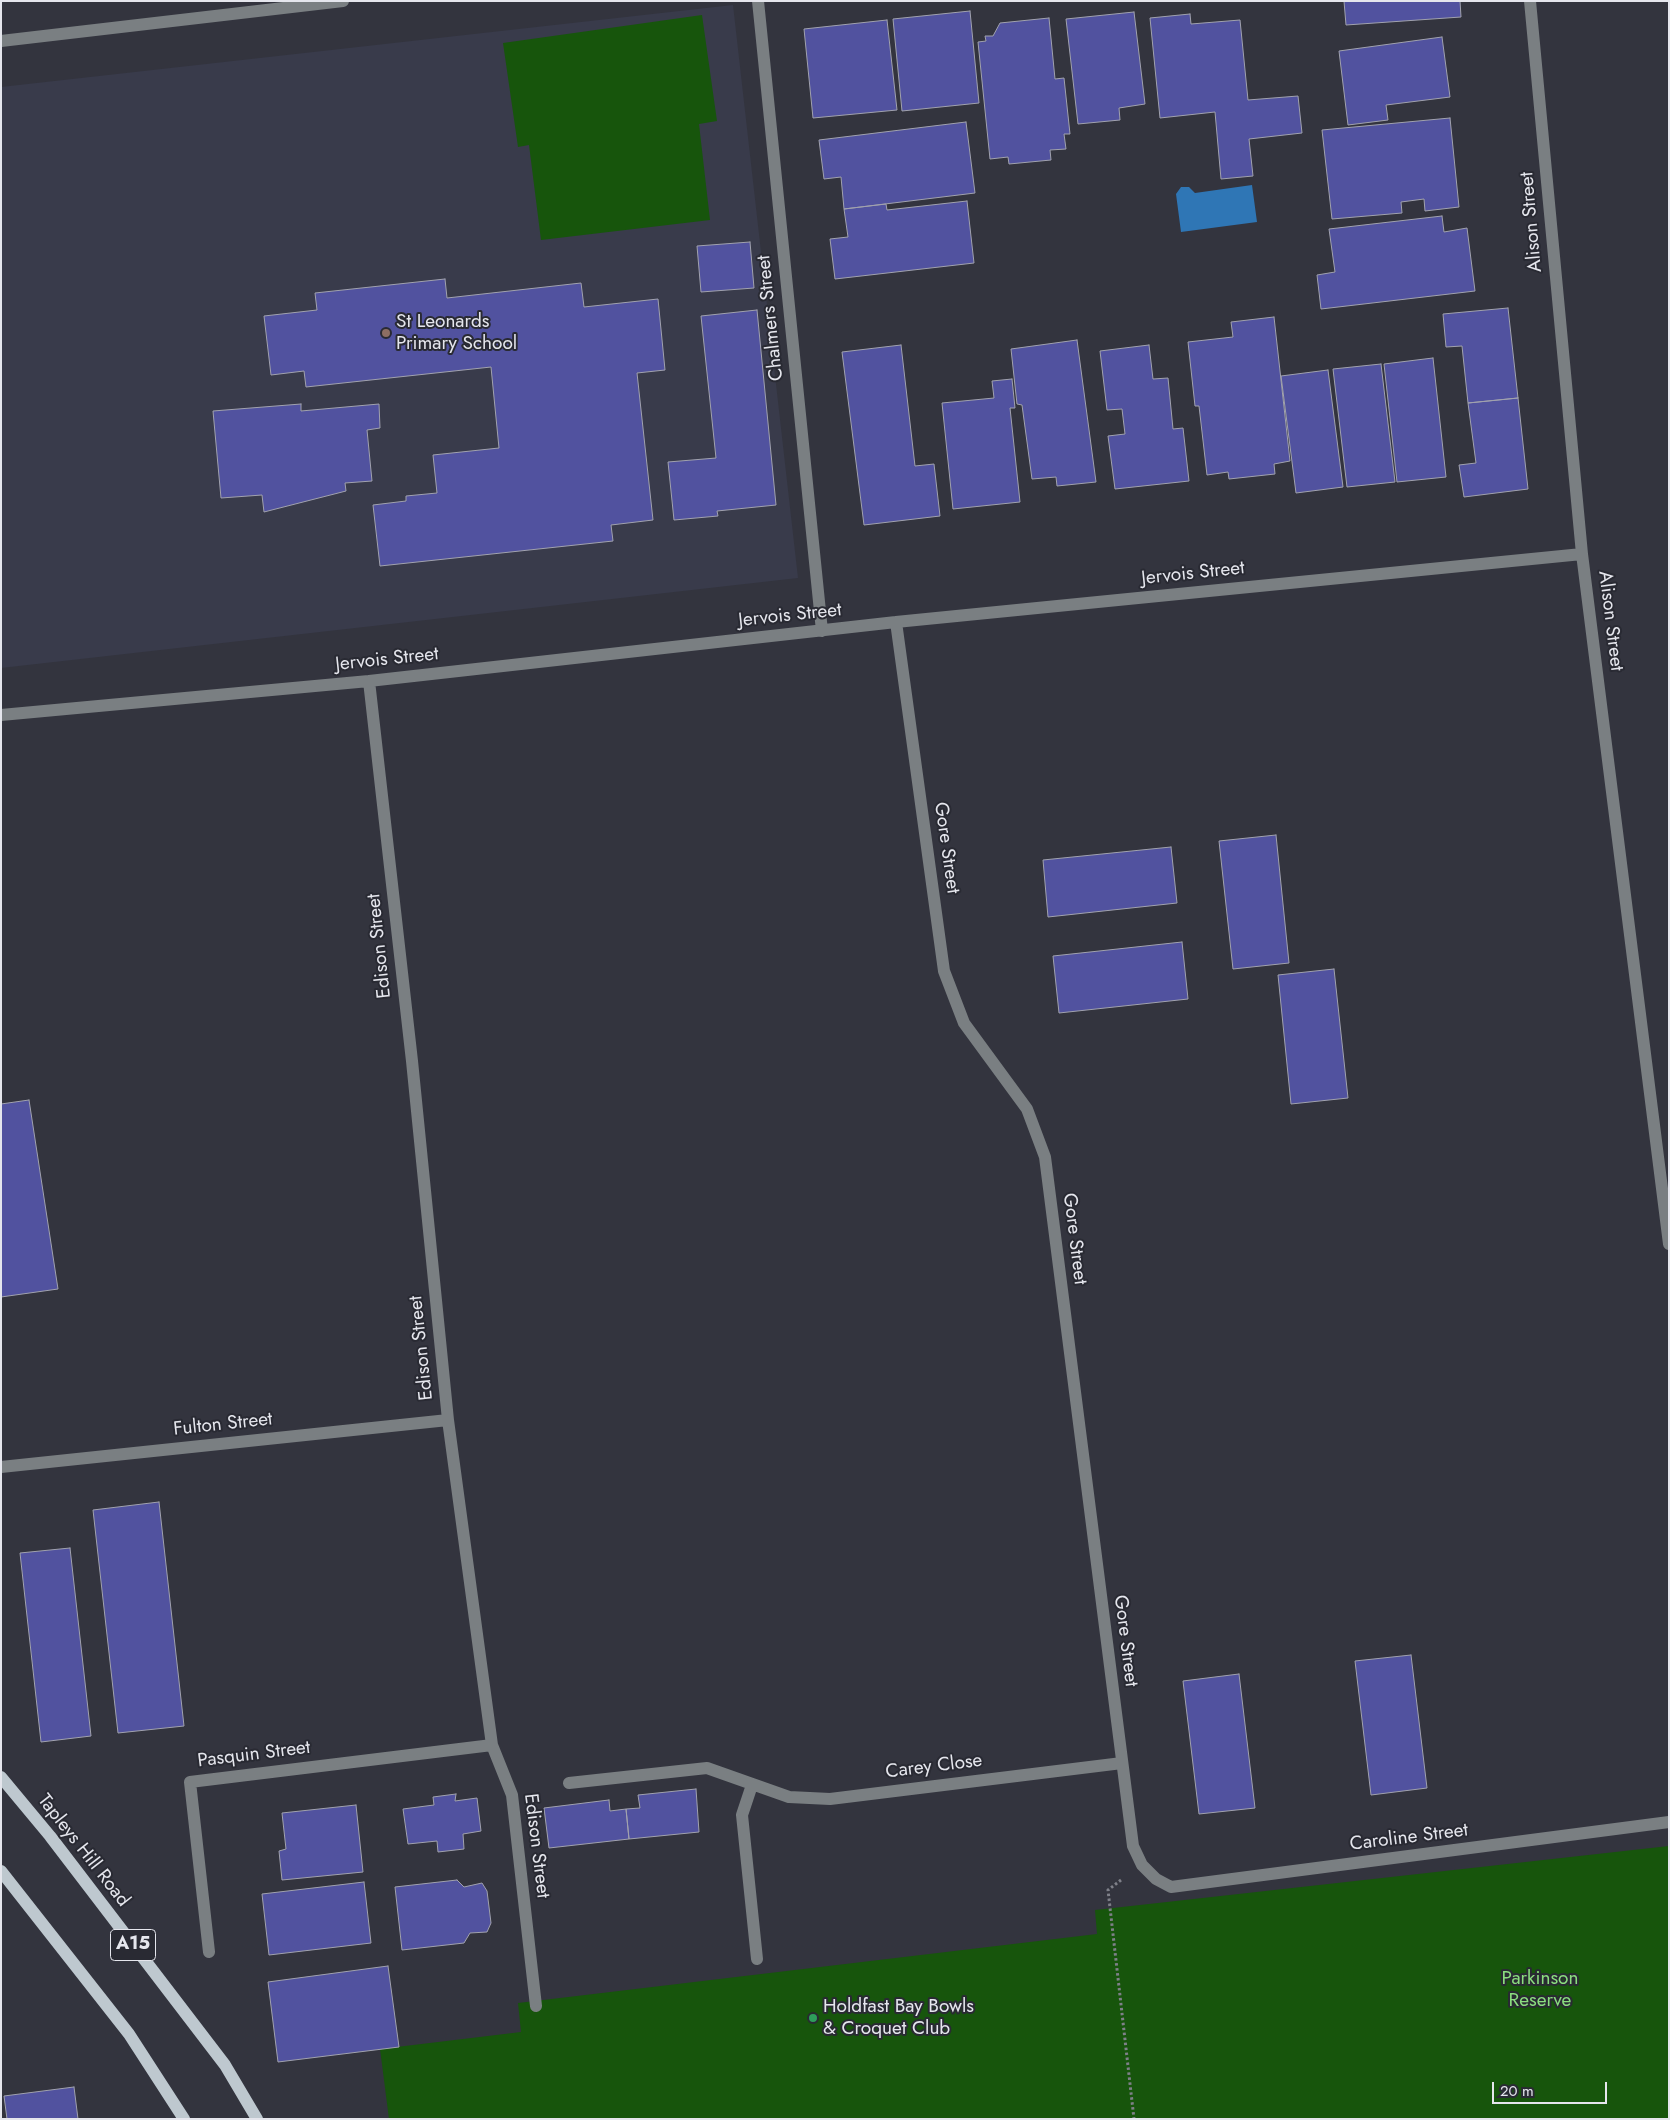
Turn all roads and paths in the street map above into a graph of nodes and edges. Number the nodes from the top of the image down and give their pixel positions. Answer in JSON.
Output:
{"nodes":[{"id":1,"x":343,"y":1,"type":"edge"},
{"id":2,"x":758,"y":1,"type":"edge"},
{"id":3,"x":1530,"y":1,"type":"edge"},
{"id":4,"x":1,"y":41,"type":"edge"},
{"id":5,"x":1582,"y":554,"type":"junction"},
{"id":6,"x":896,"y":622,"type":"junction"},
{"id":7,"x":822,"y":632,"type":"junction"},
{"id":8,"x":370,"y":682,"type":"junction"},
{"id":9,"x":1,"y":715,"type":"edge"},
{"id":10,"x":1669,"y":1244,"type":"edge"},
{"id":11,"x":448,"y":1420,"type":"junction"},
{"id":12,"x":1,"y":1467,"type":"edge"},
{"id":13,"x":492,"y":1745,"type":"junction"},
{"id":14,"x":1122,"y":1763,"type":"junction"},
{"id":15,"x":1,"y":1777,"type":"edge"},
{"id":16,"x":569,"y":1783,"type":"dead end"},
{"id":17,"x":752,"y":1785,"type":"junction"},
{"id":18,"x":1669,"y":1822,"type":"edge"},
{"id":19,"x":1142,"y":1865,"type":"junction"},
{"id":20,"x":1,"y":1871,"type":"edge"},
{"id":21,"x":1156,"y":1879,"type":"joint"},
{"id":22,"x":209,"y":1952,"type":"dead end"},
{"id":23,"x":757,"y":1959,"type":"dead end"},
{"id":24,"x":536,"y":2006,"type":"dead end"},
{"id":25,"x":184,"y":2119,"type":"edge"},
{"id":26,"x":257,"y":2119,"type":"edge"},
{"id":27,"x":1134,"y":2119,"type":"edge"}],
"edges":[{"from":1,"to":4,"type":"street"},
{"from":2,"to":7,"type":"street","name":"Chalmers Street"},
{"from":3,"to":5,"type":"street","name":"Alison Street"},
{"from":5,"to":6,"type":"street","name":"Jervois Street"},
{"from":5,"to":10,"type":"street","name":"Alison Street"},
{"from":6,"to":7,"type":"street","name":"Jervois Street"},
{"from":6,"to":14,"type":"street","name":"Gore Street"},
{"from":7,"to":8,"type":"street","name":"Jervois Street"},
{"from":8,"to":9,"type":"street","name":"Jervois Street"},
{"from":8,"to":11,"type":"street","name":"Edison Street"},
{"from":11,"to":12,"type":"street","name":"Fulton Street"},
{"from":11,"to":13,"type":"street","name":"Edison Street"},
{"from":13,"to":22,"type":"street","name":"Pasquin Street"},
{"from":13,"to":24,"type":"street","name":"Edison Street"},
{"from":14,"to":17,"type":"street","name":"Carey Close"},
{"from":14,"to":19,"type":"street","name":"Gore Street"},
{"from":15,"to":26,"type":"main road","name":"Tapleys Hill Road","number":"A15"},
{"from":16,"to":17,"type":"street","name":"Carey Close"},
{"from":17,"to":23,"type":"street"},
{"from":18,"to":21,"type":"street","name":"Caroline Street"},
{"from":19,"to":21,"type":"street","name":"Gore Street"},
{"from":19,"to":27,"type":"path"},
{"from":20,"to":25,"type":"main road"}]}
